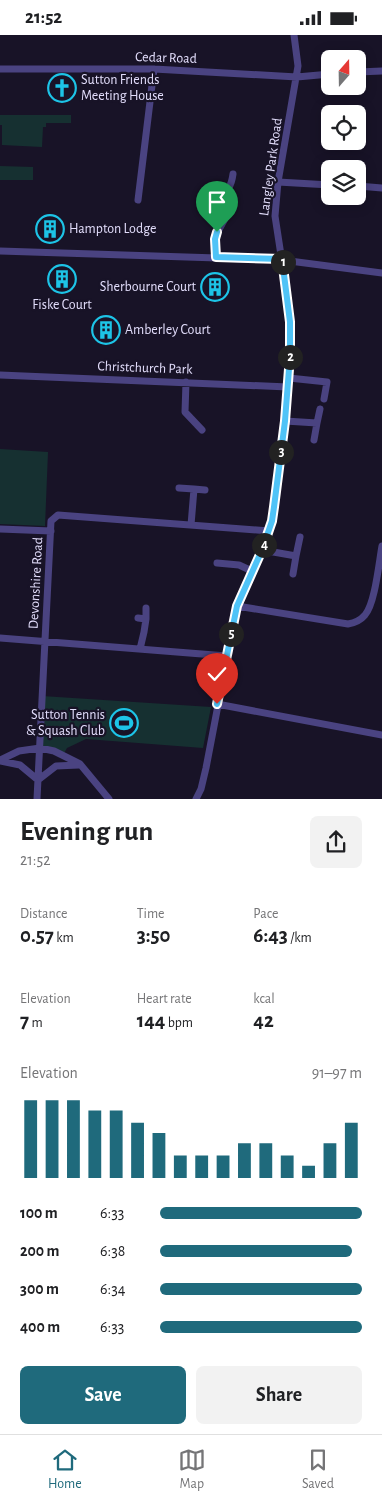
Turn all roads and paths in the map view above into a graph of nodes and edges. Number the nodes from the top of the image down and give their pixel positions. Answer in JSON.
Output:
{"nodes":[{"id":1,"x":294,"y":35,"type":"edge"},
{"id":2,"x":0,"y":69,"type":"edge"},
{"id":3,"x":154,"y":69,"type":"junction"},
{"id":4,"x":382,"y":71,"type":"edge"},
{"id":5,"x":366,"y":72,"type":"edge"},
{"id":6,"x":321,"y":75,"type":"edge"},
{"id":7,"x":297,"y":77,"type":"junction"},
{"id":8,"x":233,"y":174,"type":"dead end"},
{"id":9,"x":278,"y":182,"type":"junction"},
{"id":10,"x":321,"y":184,"type":"edge"},
{"id":11,"x":366,"y":187,"type":"edge"},
{"id":12,"x":382,"y":188,"type":"edge"},
{"id":13,"x":138,"y":200,"type":"dead end"},
{"id":14,"x":0,"y":251,"type":"edge"},
{"id":15,"x":216,"y":257,"type":"junction"},
{"id":16,"x":282,"y":259,"type":"junction"},
{"id":17,"x":382,"y":273,"type":"edge"},
{"id":18,"x":0,"y":375,"type":"edge"},
{"id":19,"x":289,"y":378,"type":"junction"},
{"id":20,"x":186,"y":382,"type":"junction"},
{"id":21,"x":288,"y":387,"type":"junction"},
{"id":22,"x":324,"y":399,"type":"dead end"},
{"id":23,"x":320,"y":409,"type":"dead end"},
{"id":24,"x":285,"y":421,"type":"junction"},
{"id":25,"x":317,"y":423,"type":"junction"},
{"id":26,"x":202,"y":430,"type":"dead end"},
{"id":27,"x":314,"y":440,"type":"dead end"},
{"id":28,"x":179,"y":488,"type":"dead end"},
{"id":29,"x":194,"y":489,"type":"junction"},
{"id":30,"x":205,"y":490,"type":"dead end"},
{"id":31,"x":191,"y":525,"type":"junction"},
{"id":32,"x":0,"y":529,"type":"edge"},
{"id":33,"x":51,"y":531,"type":"junction"},
{"id":34,"x":269,"y":531,"type":"junction"},
{"id":35,"x":300,"y":537,"type":"dead end"},
{"id":36,"x":382,"y":546,"type":"edge"},
{"id":37,"x":262,"y":550,"type":"junction"},
{"id":38,"x":296,"y":556,"type":"junction"},
{"id":39,"x":217,"y":563,"type":"dead end"},
{"id":40,"x":252,"y":571,"type":"junction"},
{"id":41,"x":293,"y":574,"type":"dead end"},
{"id":42,"x":237,"y":606,"type":"junction"},
{"id":43,"x":146,"y":608,"type":"dead end"},
{"id":44,"x":0,"y":638,"type":"edge"},
{"id":45,"x":45,"y":642,"type":"junction"},
{"id":46,"x":140,"y":649,"type":"junction"},
{"id":47,"x":227,"y":656,"type":"junction"},
{"id":48,"x":217,"y":704,"type":"junction"},
{"id":49,"x":382,"y":735,"type":"edge"},
{"id":50,"x":40,"y":748,"type":"junction"},
{"id":51,"x":0,"y":760,"type":"edge"},
{"id":52,"x":80,"y":765,"type":"junction"},
{"id":53,"x":38,"y":780,"type":"junction"},
{"id":54,"x":37,"y":799,"type":"edge"},
{"id":55,"x":109,"y":799,"type":"edge"},
{"id":56,"x":196,"y":799,"type":"edge"}],
"edges":[{"from":1,"to":7,"type":"street","name":"Langley Park Road"},
{"from":2,"to":3,"type":"street","name":"Cedar Road"},
{"from":3,"to":7,"type":"street","name":"Cedar Road"},
{"from":3,"to":13,"type":"street"},
{"from":4,"to":5,"type":"street"},
{"from":6,"to":7,"type":"street","name":"Cedar Road"},
{"from":7,"to":9,"type":"street","name":"Langley Park Road"},
{"from":8,"to":15,"type":"street"},
{"from":9,"to":10,"type":"street"},
{"from":9,"to":16,"type":"street","name":"Langley Park Road"},
{"from":11,"to":12,"type":"street"},
{"from":14,"to":15,"type":"street"},
{"from":15,"to":16,"type":"street"},
{"from":16,"to":17,"type":"street"},
{"from":16,"to":19,"type":"street","name":"Langley Park Road"},
{"from":18,"to":20,"type":"street","name":"Christchurch Park"},
{"from":19,"to":21,"type":"street","name":"Langley Park Road"},
{"from":19,"to":22,"type":"street"},
{"from":20,"to":21,"type":"street","name":"Christchurch Park"},
{"from":20,"to":26,"type":"street"},
{"from":21,"to":24,"type":"street","name":"Langley Park Road"},
{"from":23,"to":25,"type":"street"},
{"from":24,"to":25,"type":"street"},
{"from":24,"to":34,"type":"street","name":"Langley Park Road"},
{"from":25,"to":27,"type":"street"},
{"from":28,"to":29,"type":"street"},
{"from":29,"to":30,"type":"street"},
{"from":29,"to":31,"type":"street"},
{"from":31,"to":33,"type":"street","name":"Devonshire Road"},
{"from":31,"to":34,"type":"street","name":"Devonshire Road"},
{"from":32,"to":33,"type":"street"},
{"from":33,"to":45,"type":"street","name":"Devonshire Road"},
{"from":34,"to":37,"type":"street","name":"Langley Park Road"},
{"from":35,"to":38,"type":"street"},
{"from":36,"to":42,"type":"street"},
{"from":37,"to":38,"type":"street"},
{"from":37,"to":40,"type":"street","name":"Langley Park Road"},
{"from":38,"to":41,"type":"street"},
{"from":39,"to":40,"type":"street"},
{"from":40,"to":42,"type":"street","name":"Langley Park Road"},
{"from":42,"to":47,"type":"street","name":"Langley Park Road"},
{"from":43,"to":46,"type":"street"},
{"from":44,"to":45,"type":"street"},
{"from":45,"to":46,"type":"street"},
{"from":45,"to":50,"type":"street","name":"Devonshire Road"},
{"from":46,"to":47,"type":"street"},
{"from":47,"to":48,"type":"street","name":"Langley Park Road"},
{"from":48,"to":49,"type":"street"},
{"from":48,"to":56,"type":"street","name":"Langley Park Road"},
{"from":50,"to":51,"type":"street"},
{"from":50,"to":52,"type":"street"},
{"from":50,"to":53,"type":"street","name":"Devonshire Road"},
{"from":51,"to":53,"type":"street"},
{"from":52,"to":53,"type":"street"},
{"from":52,"to":55,"type":"street"},
{"from":53,"to":54,"type":"street","name":"Devonshire Road"}]}
